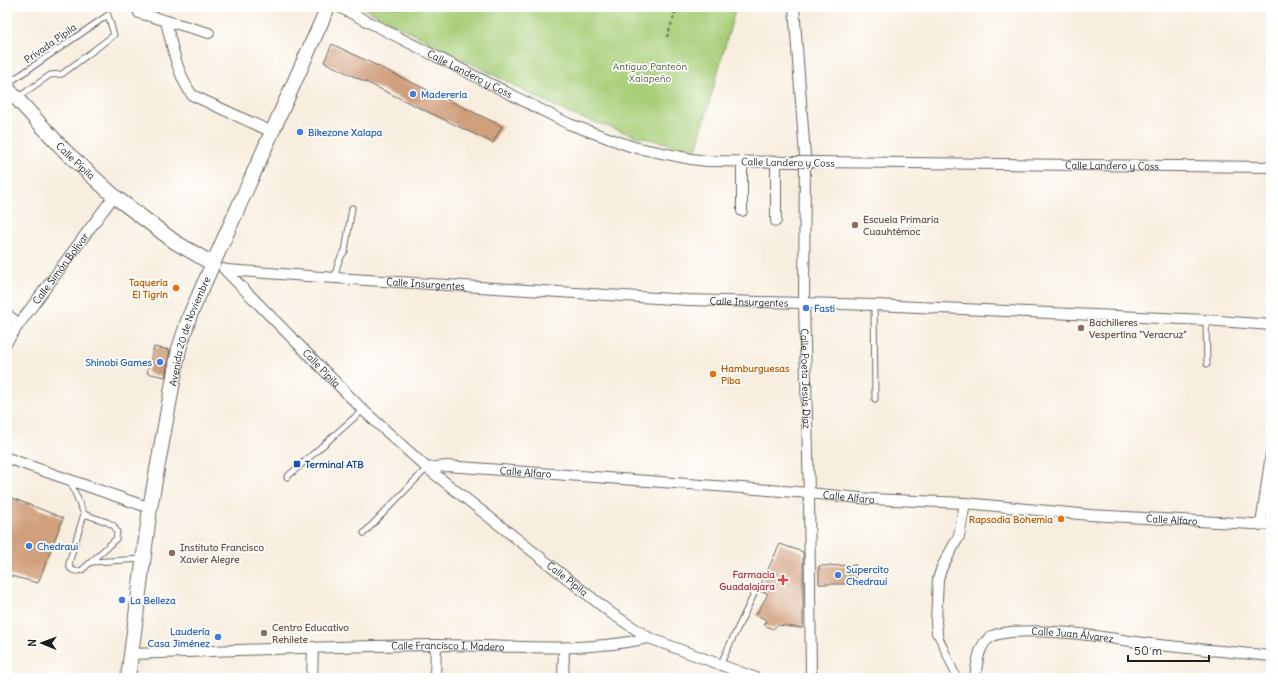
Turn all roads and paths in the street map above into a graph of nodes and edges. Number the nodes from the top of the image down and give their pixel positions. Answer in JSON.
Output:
{"nodes":[{"id":1,"x":328,"y":7,"type":"edge"},
{"id":2,"x":339,"y":7,"type":"edge"},
{"id":3,"x":677,"y":7,"type":"edge"},
{"id":4,"x":794,"y":7,"type":"edge"},
{"id":5,"x":139,"y":13,"type":"dead end"},
{"id":6,"x":166,"y":21,"type":"junction"},
{"id":7,"x":209,"y":34,"type":"dead end"},
{"id":8,"x":667,"y":37,"type":"dead end"},
{"id":9,"x":10,"y":92,"type":"edge"},
{"id":10,"x":272,"y":132,"type":"junction"},
{"id":11,"x":742,"y":161,"type":"junction"},
{"id":12,"x":776,"y":161,"type":"junction"},
{"id":13,"x":1271,"y":167,"type":"edge"},
{"id":14,"x":114,"y":196,"type":"junction"},
{"id":15,"x":352,"y":208,"type":"dead end"},
{"id":16,"x":742,"y":211,"type":"dead end"},
{"id":17,"x":776,"y":221,"type":"dead end"},
{"id":18,"x":212,"y":264,"type":"junction"},
{"id":19,"x":226,"y":270,"type":"junction"},
{"id":20,"x":335,"y":278,"type":"junction"},
{"id":21,"x":804,"y":304,"type":"junction"},
{"id":22,"x":874,"y":305,"type":"junction"},
{"id":23,"x":7,"y":314,"type":"edge"},
{"id":24,"x":1206,"y":320,"type":"junction"},
{"id":25,"x":19,"y":324,"type":"junction"},
{"id":26,"x":1271,"y":325,"type":"edge"},
{"id":27,"x":7,"y":342,"type":"edge"},
{"id":28,"x":1207,"y":364,"type":"dead end"},
{"id":29,"x":875,"y":399,"type":"dead end"},
{"id":30,"x":363,"y":410,"type":"junction"},
{"id":31,"x":1271,"y":454,"type":"edge"},
{"id":32,"x":7,"y":458,"type":"edge"},
{"id":33,"x":427,"y":468,"type":"junction"},
{"id":34,"x":287,"y":477,"type":"dead end"},
{"id":35,"x":70,"y":480,"type":"junction"},
{"id":36,"x":809,"y":493,"type":"junction"},
{"id":37,"x":965,"y":503,"type":"junction"},
{"id":38,"x":150,"y":508,"type":"junction"},
{"id":39,"x":84,"y":514,"type":"junction"},
{"id":40,"x":1266,"y":525,"type":"edge"},
{"id":41,"x":364,"y":533,"type":"dead end"},
{"id":42,"x":144,"y":559,"type":"junction"},
{"id":43,"x":92,"y":562,"type":"junction"},
{"id":44,"x":754,"y":594,"type":"dead end"},
{"id":45,"x":937,"y":633,"type":"joint"},
{"id":46,"x":649,"y":638,"type":"junction"},
{"id":47,"x":436,"y":645,"type":"junction"},
{"id":48,"x":313,"y":647,"type":"junction"},
{"id":49,"x":564,"y":648,"type":"junction"},
{"id":50,"x":132,"y":654,"type":"junction"},
{"id":51,"x":1271,"y":656,"type":"edge"},
{"id":52,"x":720,"y":665,"type":"junction"},
{"id":53,"x":128,"y":678,"type":"edge"},
{"id":54,"x":312,"y":678,"type":"edge"},
{"id":55,"x":435,"y":678,"type":"edge"},
{"id":56,"x":563,"y":678,"type":"edge"},
{"id":57,"x":756,"y":678,"type":"edge"},
{"id":58,"x":811,"y":678,"type":"edge"},
{"id":59,"x":957,"y":678,"type":"edge"},
{"id":60,"x":976,"y":678,"type":"edge"}],
"edges":[{"from":1,"to":10,"type":"main road","name":"Avenida 20 de Noviembre"},
{"from":2,"to":11,"type":"street","name":"Calle Landero y Coss"},
{"from":3,"to":8,"type":"path"},
{"from":4,"to":21,"type":"street","name":"Calle Poeta Jesús Díaz"},
{"from":5,"to":6,"type":"street"},
{"from":6,"to":7,"type":"street"},
{"from":6,"to":10,"type":"street"},
{"from":9,"to":9,"type":"lane","name":"Privada Pípila"},
{"from":9,"to":14,"type":"main road","name":"Calle Pípila"},
{"from":10,"to":18,"type":"main road","name":"Avenida 20 de Noviembre"},
{"from":11,"to":12,"type":"street","name":"Calle Landero y Coss"},
{"from":11,"to":16,"type":"street"},
{"from":12,"to":13,"type":"street","name":"Calle Landero y Coss","bridge":true},
{"from":12,"to":17,"type":"street"},
{"from":14,"to":18,"type":"main road","name":"Calle Pípila"},
{"from":14,"to":25,"type":"street","name":"Calle Simón Bolívar"},
{"from":15,"to":20,"type":"lane"},
{"from":18,"to":19,"type":"street","name":"Calle Pípila"},
{"from":18,"to":38,"type":"main road","name":"Avenida 20 de Noviembre"},
{"from":19,"to":20,"type":"street","name":"Calle Insurgentes"},
{"from":19,"to":30,"type":"street","name":"Calle Pípila"},
{"from":20,"to":21,"type":"street","name":"Calle Insurgentes"},
{"from":21,"to":22,"type":"street","name":"Calle Insurgentes"},
{"from":21,"to":36,"type":"street","name":"Calle Poeta Jesús Díaz"},
{"from":22,"to":24,"type":"street","name":"Calle Insurgentes"},
{"from":22,"to":29,"type":"lane"},
{"from":23,"to":25,"type":"street"},
{"from":24,"to":26,"type":"street","name":"Calle Insurgentes"},
{"from":24,"to":28,"type":"lane"},
{"from":25,"to":27,"type":"street","name":"Calle Simón Bolívar"},
{"from":30,"to":33,"type":"street","name":"Calle Pípila"},
{"from":30,"to":34,"type":"lane"},
{"from":31,"to":40,"type":"street"},
{"from":32,"to":35,"type":"street"},
{"from":33,"to":36,"type":"street","name":"Calle Alfaro"},
{"from":33,"to":41,"type":"lane"},
{"from":33,"to":46,"type":"street","name":"Calle Pípila"},
{"from":35,"to":38,"type":"street"},
{"from":35,"to":39,"type":"lane"},
{"from":36,"to":37,"type":"street","name":"Calle Alfaro"},
{"from":36,"to":58,"type":"street","name":"Calle Poeta Jesús Díaz"},
{"from":37,"to":40,"type":"street","name":"Calle Alfaro"},
{"from":37,"to":45,"type":"street"},
{"from":38,"to":42,"type":"main road","name":"Avenida 20 de Noviembre"},
{"from":39,"to":43,"type":"lane"},
{"from":39,"to":43,"type":"lane"},
{"from":42,"to":43,"type":"lane"},
{"from":42,"to":50,"type":"main road","name":"Avenida 20 de Noviembre"},
{"from":44,"to":52,"type":"lane"},
{"from":45,"to":59,"type":"street"},
{"from":46,"to":49,"type":"street","name":"Calle Francisco I. Madero"},
{"from":46,"to":52,"type":"street"},
{"from":47,"to":48,"type":"street","name":"Calle Francisco I. Madero"},
{"from":47,"to":49,"type":"street","name":"Calle Francisco I. Madero"},
{"from":47,"to":55,"type":"street"},
{"from":48,"to":50,"type":"street","name":"Calle Francisco I. Madero"},
{"from":48,"to":54,"type":"street"},
{"from":49,"to":56,"type":"street"},
{"from":50,"to":53,"type":"main road","name":"Avenida 20 de Noviembre"},
{"from":51,"to":60,"type":"street","name":"Calle Juan Álvarez"},
{"from":52,"to":57,"type":"street"}]}
